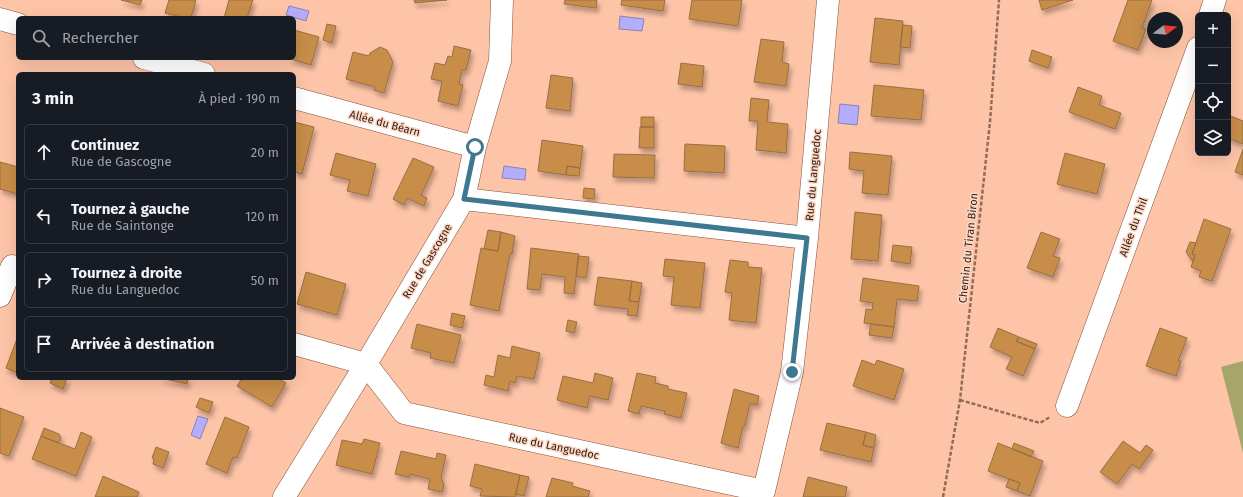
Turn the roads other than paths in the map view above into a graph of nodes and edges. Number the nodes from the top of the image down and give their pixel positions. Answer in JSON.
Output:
{"nodes":[{"id":1,"x":502,"y":0,"type":"edge"},
{"id":2,"x":828,"y":0,"type":"edge"},
{"id":3,"x":1215,"y":0,"type":"edge"},
{"id":4,"x":1211,"y":12,"type":"edge"},
{"id":5,"x":0,"y":19,"type":"edge"},
{"id":6,"x":16,"y":23,"type":"edge"},
{"id":7,"x":1195,"y":56,"type":"edge"},
{"id":8,"x":152,"y":60,"type":"edge"},
{"id":9,"x":196,"y":72,"type":"edge"},
{"id":10,"x":296,"y":99,"type":"edge"},
{"id":11,"x":475,"y":147,"type":"junction"},
{"id":12,"x":464,"y":199,"type":"junction"},
{"id":13,"x":807,"y":238,"type":"junction"},
{"id":14,"x":16,"y":267,"type":"edge"},
{"id":15,"x":0,"y":296,"type":"edge"},
{"id":16,"x":296,"y":345,"type":"edge"},
{"id":17,"x":366,"y":364,"type":"junction"},
{"id":18,"x":1067,"y":406,"type":"road end"},
{"id":19,"x":763,"y":494,"type":"edge"},
{"id":20,"x":284,"y":497,"type":"edge"}],
"edges":[{"from":1,"to":11,"type":"street","name":"Rue de Gascogne"},
{"from":2,"to":13,"type":"street","name":"Rue du Languedoc"},
{"from":3,"to":4,"type":"street"},
{"from":5,"to":6,"type":"street"},
{"from":7,"to":18,"type":"street","name":"Allée du Thil"},
{"from":8,"to":9,"type":"street"},
{"from":10,"to":11,"type":"street","name":"Allée du Béarn"},
{"from":11,"to":12,"type":"street","name":"Rue de Gascogne"},
{"from":12,"to":13,"type":"street"},
{"from":12,"to":17,"type":"street","name":"Rue de Gascogne"},
{"from":13,"to":19,"type":"street","name":"Rue du Languedoc"},
{"from":14,"to":15,"type":"street"},
{"from":16,"to":17,"type":"street"},
{"from":17,"to":19,"type":"street","name":"Rue du Languedoc"},
{"from":17,"to":20,"type":"street","name":"Rue de Gascogne"}]}
